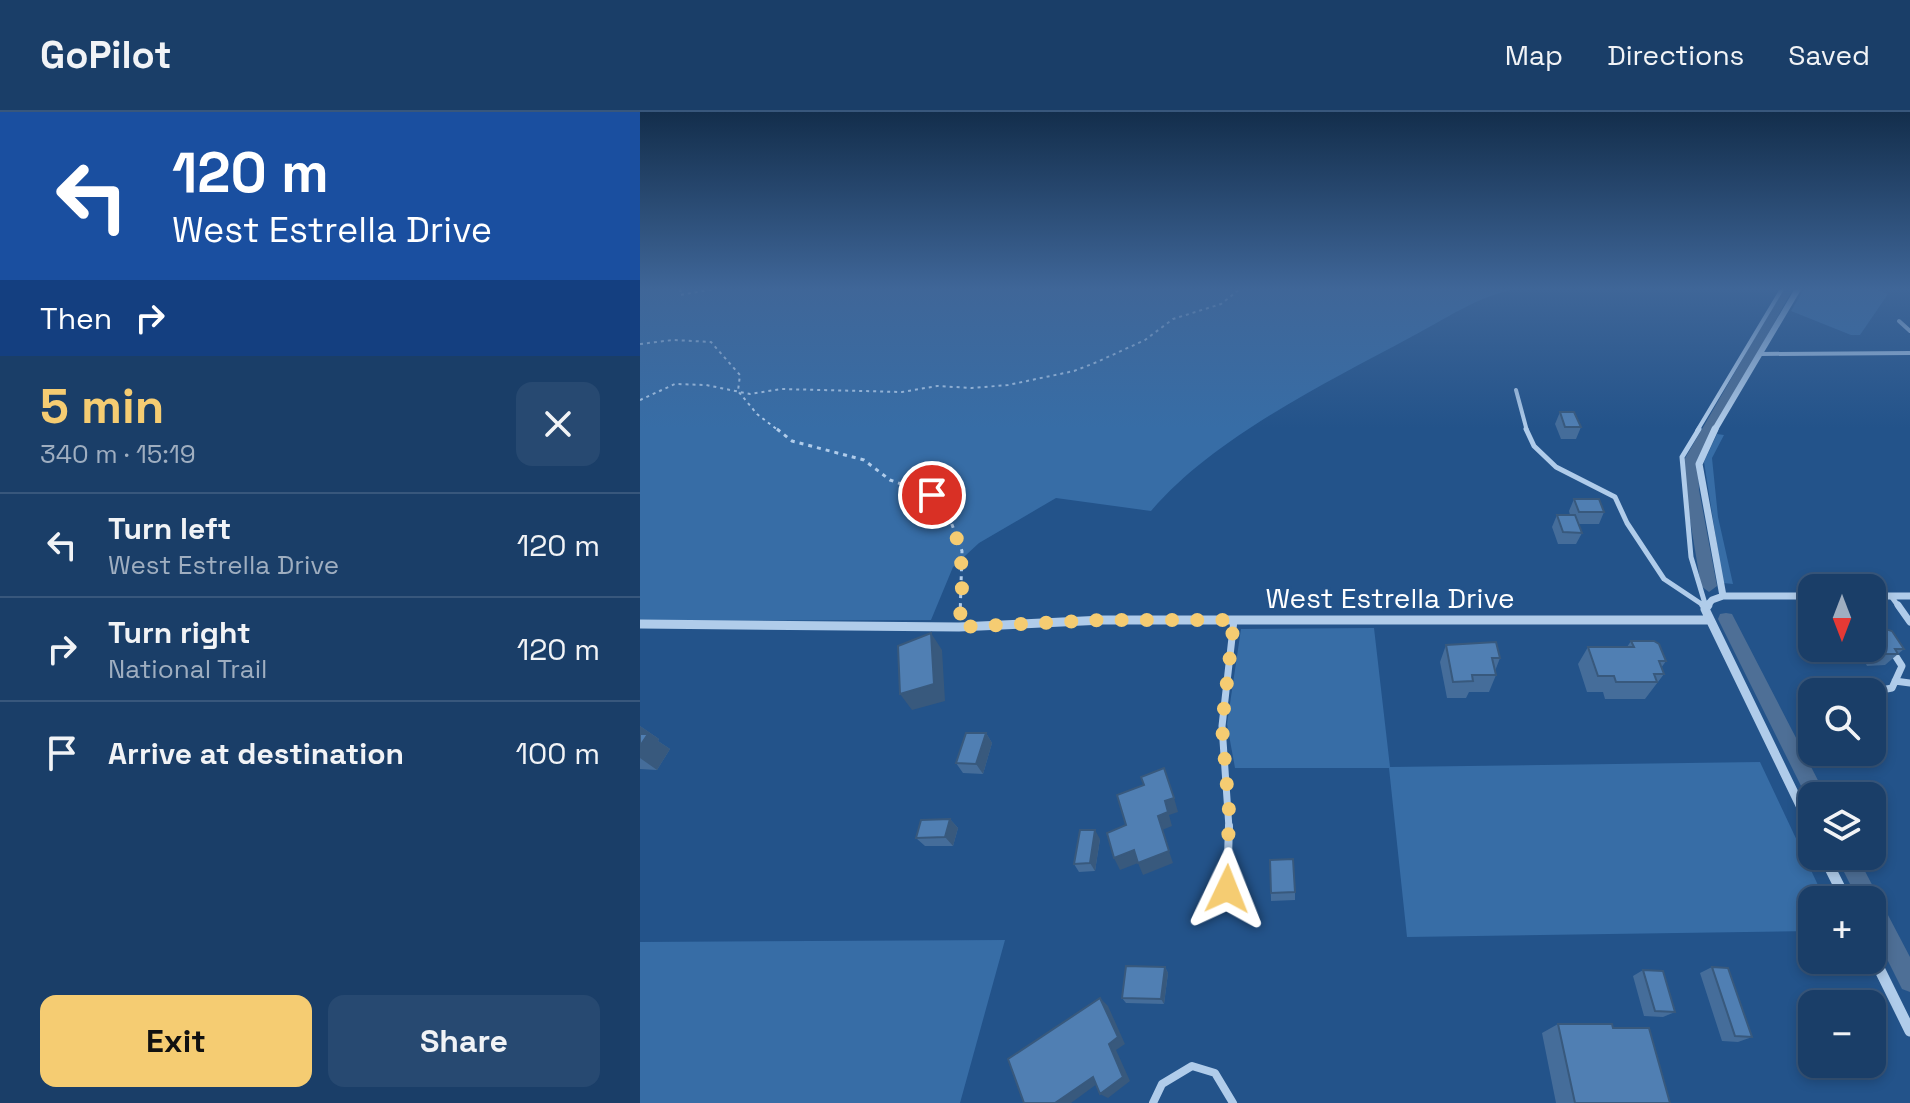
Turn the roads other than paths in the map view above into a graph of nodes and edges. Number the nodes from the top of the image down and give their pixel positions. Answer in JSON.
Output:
{"nodes":[{"id":1,"x":1754,"y":335,"type":"edge"},
{"id":2,"x":1771,"y":335,"type":"edge"},
{"id":3,"x":1910,"y":353,"type":"edge"},
{"id":4,"x":1760,"y":354,"type":"junction"},
{"id":5,"x":1516,"y":390,"type":"dead end"},
{"id":6,"x":1723,"y":596,"type":"junction"},
{"id":7,"x":1798,"y":596,"type":"edge"},
{"id":8,"x":1886,"y":596,"type":"edge"},
{"id":9,"x":1891,"y":596,"type":"junction"},
{"id":10,"x":1910,"y":596,"type":"edge"},
{"id":11,"x":1707,"y":605,"type":"junction"},
{"id":12,"x":1234,"y":620,"type":"junction"},
{"id":13,"x":1709,"y":620,"type":"junction"},
{"id":14,"x":1910,"y":622,"type":"edge"},
{"id":15,"x":640,"y":624,"type":"edge"},
{"id":16,"x":1887,"y":642,"type":"edge"},
{"id":17,"x":1895,"y":681,"type":"junction"},
{"id":18,"x":1910,"y":683,"type":"edge"},
{"id":19,"x":1886,"y":689,"type":"edge"},
{"id":20,"x":1798,"y":802,"type":"edge"},
{"id":21,"x":1227,"y":889,"type":"dead end"},
{"id":22,"x":1882,"y":974,"type":"edge"},
{"id":23,"x":1910,"y":1031,"type":"edge"},
{"id":24,"x":1153,"y":1103,"type":"edge"},
{"id":25,"x":1233,"y":1103,"type":"edge"}],
"edges":[{"from":1,"to":11,"type":"lane"},
{"from":2,"to":4,"type":"street"},
{"from":3,"to":4,"type":"lane"},
{"from":4,"to":6,"type":"street"},
{"from":5,"to":11,"type":"lane"},
{"from":6,"to":7,"type":"street"},
{"from":6,"to":11,"type":"street"},
{"from":8,"to":9,"type":"street"},
{"from":9,"to":10,"type":"street"},
{"from":9,"to":14,"type":"lane"},
{"from":11,"to":13,"type":"street"},
{"from":12,"to":13,"type":"street","name":"West Estrella Drive"},
{"from":12,"to":15,"type":"street","name":"West Estrella Drive"},
{"from":12,"to":21,"type":"lane"},
{"from":13,"to":20,"type":"street"},
{"from":16,"to":17,"type":"lane"},
{"from":17,"to":18,"type":"lane"},
{"from":17,"to":19,"type":"lane"},
{"from":22,"to":23,"type":"street"},
{"from":24,"to":25,"type":"lane"}]}
